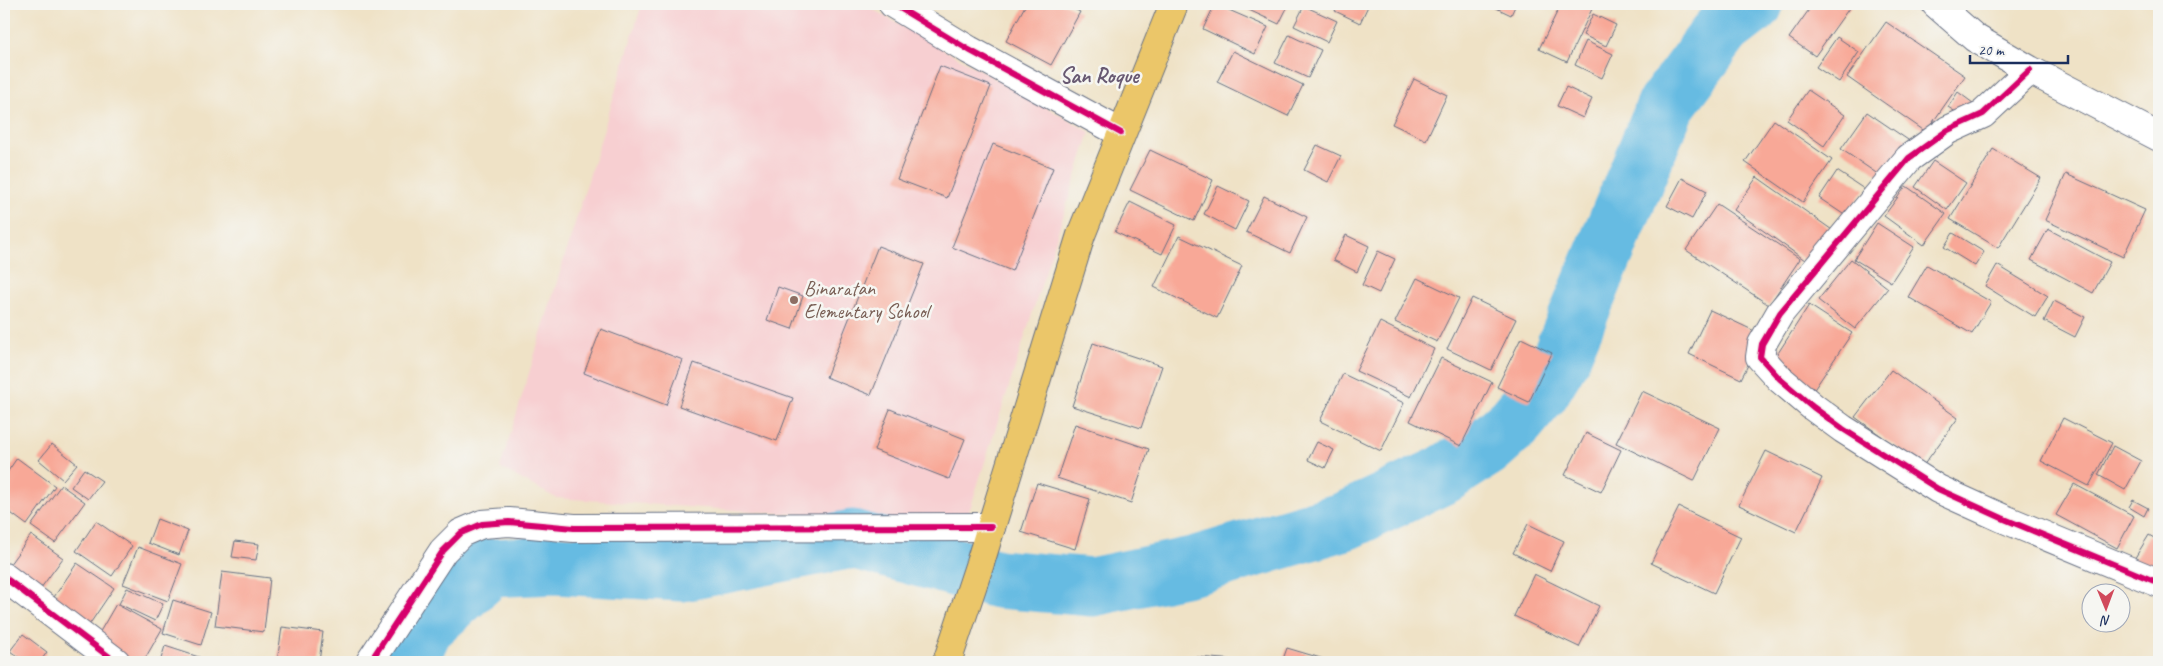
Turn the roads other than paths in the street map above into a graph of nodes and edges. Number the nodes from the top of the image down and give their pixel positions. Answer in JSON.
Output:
{"nodes":[{"id":1,"x":893,"y":4,"type":"edge"},
{"id":2,"x":1174,"y":4,"type":"edge"},
{"id":3,"x":1936,"y":4,"type":"edge"},
{"id":4,"x":2030,"y":70,"type":"junction"},
{"id":5,"x":1121,"y":134,"type":"junction"},
{"id":6,"x":2159,"y":137,"type":"edge"},
{"id":7,"x":991,"y":528,"type":"junction"},
{"id":8,"x":4,"y":576,"type":"edge"},
{"id":9,"x":2159,"y":583,"type":"edge"},
{"id":10,"x":116,"y":662,"type":"edge"},
{"id":11,"x":370,"y":662,"type":"edge"},
{"id":12,"x":947,"y":662,"type":"edge"}],
"edges":[{"from":1,"to":5,"type":"street"},
{"from":2,"to":5,"type":"main road"},
{"from":3,"to":4,"type":"street"},
{"from":4,"to":6,"type":"street"},
{"from":4,"to":9,"type":"street"},
{"from":5,"to":7,"type":"main road"},
{"from":7,"to":11,"type":"street"},
{"from":7,"to":12,"type":"main road"},
{"from":8,"to":10,"type":"street"}]}
